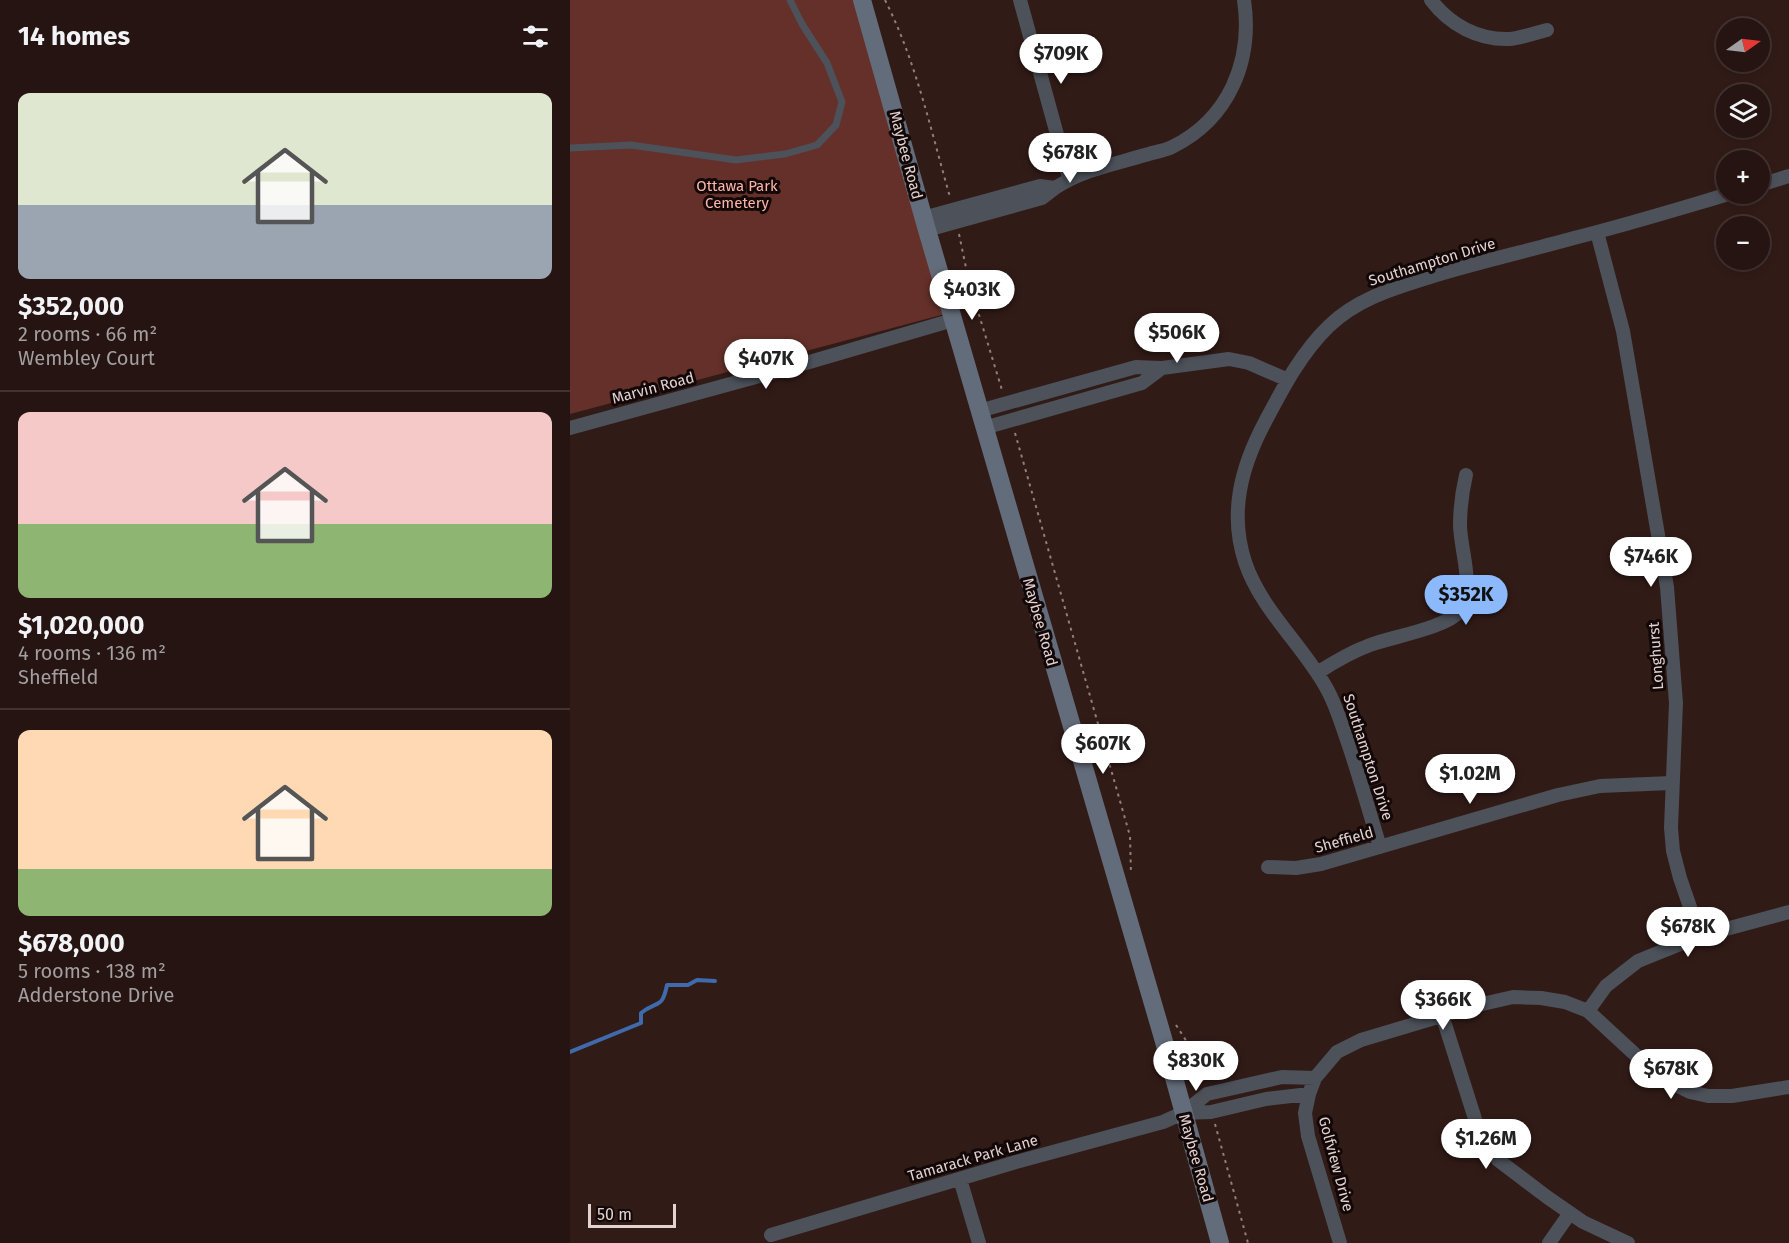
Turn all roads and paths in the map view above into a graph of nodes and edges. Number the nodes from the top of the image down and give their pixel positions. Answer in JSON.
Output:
{"nodes":[{"id":1,"x":783,"y":0,"type":"edge"},
{"id":2,"x":862,"y":0,"type":"edge"},
{"id":3,"x":885,"y":0,"type":"edge"},
{"id":4,"x":1020,"y":0,"type":"edge"},
{"id":5,"x":1244,"y":0,"type":"edge"},
{"id":6,"x":1431,"y":0,"type":"edge"},
{"id":7,"x":791,"y":3,"type":"edge"},
{"id":8,"x":1547,"y":30,"type":"dead end"},
{"id":9,"x":570,"y":147,"type":"edge"},
{"id":10,"x":1789,"y":176,"type":"edge"},
{"id":11,"x":1069,"y":178,"type":"junction"},
{"id":12,"x":1770,"y":182,"type":"edge"},
{"id":13,"x":1716,"y":198,"type":"edge"},
{"id":14,"x":955,"y":216,"type":"junction"},
{"id":15,"x":925,"y":224,"type":"junction"},
{"id":16,"x":1597,"y":232,"type":"junction"},
{"id":17,"x":952,"y":320,"type":"junction"},
{"id":18,"x":1162,"y":368,"type":"junction"},
{"id":19,"x":1288,"y":380,"type":"junction"},
{"id":20,"x":1080,"y":383,"type":"junction"},
{"id":21,"x":1085,"y":399,"type":"junction"},
{"id":22,"x":1006,"y":404,"type":"junction"},
{"id":23,"x":982,"y":419,"type":"junction"},
{"id":24,"x":1011,"y":420,"type":"junction"},
{"id":25,"x":570,"y":428,"type":"edge"},
{"id":26,"x":1466,"y":475,"type":"dead end"},
{"id":27,"x":1317,"y":673,"type":"junction"},
{"id":28,"x":1671,"y":783,"type":"junction"},
{"id":29,"x":1380,"y":847,"type":"junction"},
{"id":30,"x":1269,"y":867,"type":"dead end"},
{"id":31,"x":1131,"y":881,"type":"dead end"},
{"id":32,"x":1789,"y":912,"type":"edge"},
{"id":33,"x":1700,"y":936,"type":"junction"},
{"id":34,"x":1588,"y":1011,"type":"junction"},
{"id":35,"x":1442,"y":1015,"type":"junction"},
{"id":36,"x":1173,"y":1019,"type":"dead end"},
{"id":37,"x":1315,"y":1078,"type":"junction"},
{"id":38,"x":1262,"y":1080,"type":"junction"},
{"id":39,"x":1789,"y":1087,"type":"edge"},
{"id":40,"x":1207,"y":1094,"type":"junction"},
{"id":41,"x":1309,"y":1094,"type":"junction"},
{"id":42,"x":1266,"y":1099,"type":"junction"},
{"id":43,"x":1211,"y":1112,"type":"junction"},
{"id":44,"x":1183,"y":1113,"type":"junction"},
{"id":45,"x":960,"y":1179,"type":"junction"},
{"id":46,"x":1570,"y":1213,"type":"junction"},
{"id":47,"x":771,"y":1235,"type":"dead end"},
{"id":48,"x":979,"y":1243,"type":"edge"},
{"id":49,"x":1220,"y":1243,"type":"edge"},
{"id":50,"x":1248,"y":1243,"type":"edge"},
{"id":51,"x":1340,"y":1243,"type":"edge"},
{"id":52,"x":1549,"y":1243,"type":"edge"},
{"id":53,"x":1628,"y":1243,"type":"edge"}],
"edges":[{"from":1,"to":7,"type":"lane"},
{"from":2,"to":15,"type":"main road","name":"Maybee Road"},
{"from":3,"to":14,"type":"path"},
{"from":4,"to":11,"type":"street"},
{"from":5,"to":11,"type":"street"},
{"from":6,"to":8,"type":"street"},
{"from":7,"to":9,"type":"lane"},
{"from":10,"to":12,"type":"street"},
{"from":11,"to":14,"type":"street"},
{"from":13,"to":16,"type":"street","name":"Southampton Drive"},
{"from":14,"to":15,"type":"street"},
{"from":14,"to":22,"type":"path"},
{"from":15,"to":17,"type":"main road","name":"Maybee Road"},
{"from":16,"to":19,"type":"street","name":"Southampton Drive"},
{"from":16,"to":28,"type":"street","name":"Longhurst"},
{"from":17,"to":23,"type":"main road","name":"Maybee Road"},
{"from":17,"to":25,"type":"street","name":"Marvin Road"},
{"from":18,"to":19,"type":"street"},
{"from":18,"to":20,"type":"street"},
{"from":18,"to":21,"type":"street"},
{"from":19,"to":27,"type":"street","name":"Southampton Drive"},
{"from":20,"to":21,"type":"street"},
{"from":20,"to":22,"type":"street"},
{"from":21,"to":24,"type":"street"},
{"from":22,"to":23,"type":"street"},
{"from":23,"to":24,"type":"street"},
{"from":23,"to":44,"type":"main road","name":"Maybee Road"},
{"from":24,"to":31,"type":"path"},
{"from":26,"to":27,"type":"street"},
{"from":27,"to":29,"type":"street","name":"Southampton Drive"},
{"from":28,"to":29,"type":"street","name":"Sheffield"},
{"from":28,"to":33,"type":"street","name":"Longhurst"},
{"from":29,"to":30,"type":"street","name":"Sheffield"},
{"from":32,"to":33,"type":"street"},
{"from":33,"to":34,"type":"street"},
{"from":34,"to":35,"type":"street","name":"Golfview Drive"},
{"from":34,"to":39,"type":"street"},
{"from":35,"to":37,"type":"street","name":"Golfview Drive"},
{"from":35,"to":46,"type":"street"},
{"from":36,"to":40,"type":"path"},
{"from":37,"to":38,"type":"street"},
{"from":37,"to":41,"type":"street","name":"Golfview Drive"},
{"from":38,"to":40,"type":"street"},
{"from":38,"to":42,"type":"street"},
{"from":40,"to":44,"type":"street"},
{"from":41,"to":42,"type":"street"},
{"from":41,"to":51,"type":"street","name":"Golfview Drive"},
{"from":42,"to":43,"type":"street"},
{"from":43,"to":44,"type":"street"},
{"from":43,"to":50,"type":"path"},
{"from":44,"to":45,"type":"street","name":"Tamarack Park Lane"},
{"from":44,"to":49,"type":"main road","name":"Maybee Road"},
{"from":45,"to":47,"type":"street","name":"Tamarack Park Lane"},
{"from":45,"to":48,"type":"street"},
{"from":46,"to":52,"type":"street"},
{"from":46,"to":53,"type":"street"}]}
